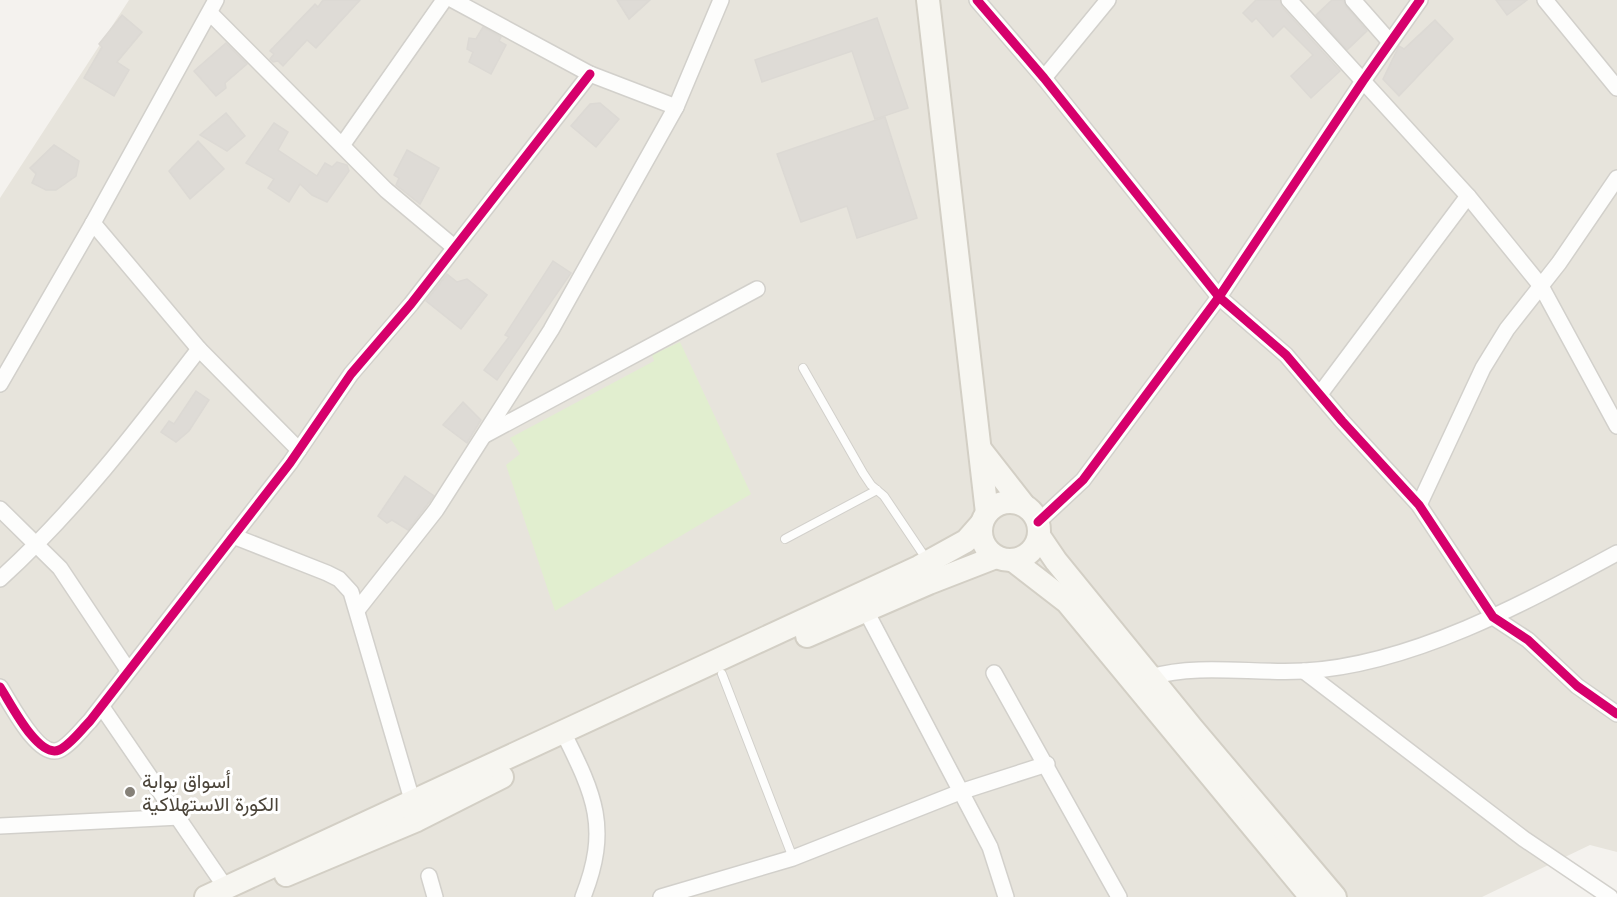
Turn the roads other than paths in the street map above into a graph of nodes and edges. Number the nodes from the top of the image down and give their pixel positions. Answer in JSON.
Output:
{"nodes":[{"id":1,"x":444,"y":0,"type":"edge"},
{"id":2,"x":453,"y":0,"type":"edge"},
{"id":3,"x":721,"y":0,"type":"edge"},
{"id":4,"x":928,"y":0,"type":"edge"},
{"id":5,"x":977,"y":0,"type":"edge"},
{"id":6,"x":1108,"y":0,"type":"edge"},
{"id":7,"x":1289,"y":0,"type":"edge"},
{"id":8,"x":1353,"y":0,"type":"edge"},
{"id":9,"x":1420,"y":0,"type":"edge"},
{"id":10,"x":1545,"y":0,"type":"edge"},
{"id":11,"x":213,"y":6,"type":"edge"},
{"id":12,"x":1390,"y":42,"type":"junction"},
{"id":13,"x":590,"y":74,"type":"junction"},
{"id":14,"x":1044,"y":78,"type":"junction"},
{"id":15,"x":1363,"y":81,"type":"junction"},
{"id":16,"x":1617,"y":88,"type":"edge"},
{"id":17,"x":676,"y":106,"type":"junction"},
{"id":18,"x":343,"y":144,"type":"junction"},
{"id":19,"x":1617,"y":178,"type":"edge"},
{"id":20,"x":1468,"y":196,"type":"junction"},
{"id":21,"x":93,"y":223,"type":"junction"},
{"id":22,"x":454,"y":248,"type":"junction"},
{"id":23,"x":1541,"y":286,"type":"junction"},
{"id":24,"x":757,"y":289,"type":"dead end"},
{"id":25,"x":1219,"y":297,"type":"junction"},
{"id":26,"x":199,"y":349,"type":"junction"},
{"id":27,"x":803,"y":368,"type":"dead end"},
{"id":28,"x":0,"y":384,"type":"edge"},
{"id":29,"x":1320,"y":394,"type":"junction"},
{"id":30,"x":1617,"y":426,"type":"edge"},
{"id":31,"x":480,"y":438,"type":"junction"},
{"id":32,"x":980,"y":449,"type":"junction"},
{"id":33,"x":299,"y":450,"type":"junction"},
{"id":34,"x":877,"y":489,"type":"junction"},
{"id":35,"x":1023,"y":504,"type":"junction"},
{"id":36,"x":1419,"y":505,"type":"junction"},
{"id":37,"x":0,"y":509,"type":"edge"},
{"id":38,"x":984,"y":519,"type":"junction"},
{"id":39,"x":1039,"y":529,"type":"junction"},
{"id":40,"x":233,"y":536,"type":"junction"},
{"id":41,"x":785,"y":539,"type":"dead end"},
{"id":42,"x":39,"y":544,"type":"junction"},
{"id":43,"x":1617,"y":553,"type":"edge"},
{"id":44,"x":1005,"y":559,"type":"junction"},
{"id":45,"x":928,"y":562,"type":"junction"},
{"id":46,"x":0,"y":579,"type":"edge"},
{"id":47,"x":358,"y":609,"type":"junction"},
{"id":48,"x":866,"y":611,"type":"junction"},
{"id":49,"x":1493,"y":617,"type":"junction"},
{"id":50,"x":128,"y":670,"type":"junction"},
{"id":51,"x":1304,"y":671,"type":"junction"},
{"id":52,"x":994,"y":673,"type":"dead end"},
{"id":53,"x":722,"y":674,"type":"junction"},
{"id":54,"x":1150,"y":676,"type":"junction"},
{"id":55,"x":0,"y":687,"type":"edge"},
{"id":56,"x":102,"y":707,"type":"junction"},
{"id":57,"x":1617,"y":714,"type":"edge"},
{"id":58,"x":567,"y":738,"type":"junction"},
{"id":59,"x":1047,"y":764,"type":"junction"},
{"id":60,"x":960,"y":792,"type":"junction"},
{"id":61,"x":415,"y":810,"type":"junction"},
{"id":62,"x":180,"y":817,"type":"junction"},
{"id":63,"x":1258,"y":821,"type":"junction"},
{"id":64,"x":0,"y":826,"type":"edge"},
{"id":65,"x":793,"y":858,"type":"junction"},
{"id":66,"x":429,"y":876,"type":"dead end"},
{"id":67,"x":697,"y":891,"type":"edge"},
{"id":68,"x":222,"y":894,"type":"edge"},
{"id":69,"x":435,"y":897,"type":"edge"},
{"id":70,"x":583,"y":897,"type":"edge"},
{"id":71,"x":661,"y":897,"type":"edge"},
{"id":72,"x":1006,"y":897,"type":"edge"},
{"id":73,"x":1119,"y":897,"type":"edge"},
{"id":74,"x":1311,"y":897,"type":"edge"},
{"id":75,"x":1335,"y":897,"type":"edge"},
{"id":76,"x":1610,"y":897,"type":"edge"}],
"edges":[{"from":1,"to":18,"type":"street"},
{"from":2,"to":13,"type":"street"},
{"from":3,"to":17,"type":"street"},
{"from":4,"to":32,"type":"main road"},
{"from":5,"to":14,"type":"street"},
{"from":6,"to":14,"type":"street"},
{"from":7,"to":15,"type":"street"},
{"from":8,"to":12,"type":"street"},
{"from":9,"to":12,"type":"street"},
{"from":10,"to":16,"type":"street"},
{"from":11,"to":18,"type":"street"},
{"from":11,"to":21,"type":"street"},
{"from":12,"to":15,"type":"street"},
{"from":13,"to":17,"type":"street"},
{"from":13,"to":22,"type":"street"},
{"from":14,"to":25,"type":"street"},
{"from":15,"to":20,"type":"street"},
{"from":15,"to":25,"type":"street"},
{"from":17,"to":31,"type":"street"},
{"from":18,"to":22,"type":"street"},
{"from":19,"to":23,"type":"street"},
{"from":20,"to":23,"type":"street"},
{"from":20,"to":29,"type":"street"},
{"from":21,"to":26,"type":"street"},
{"from":21,"to":28,"type":"street"},
{"from":22,"to":33,"type":"street"},
{"from":23,"to":30,"type":"street"},
{"from":23,"to":36,"type":"street"},
{"from":24,"to":31,"type":"street"},
{"from":25,"to":29,"type":"street"},
{"from":25,"to":39,"type":"street"},
{"from":26,"to":33,"type":"street"},
{"from":26,"to":42,"type":"street"},
{"from":27,"to":34,"type":"lane"},
{"from":29,"to":36,"type":"street"},
{"from":31,"to":47,"type":"street"},
{"from":32,"to":35,"type":"main road"},
{"from":32,"to":38,"type":"main road"},
{"from":33,"to":40,"type":"street"},
{"from":34,"to":41,"type":"lane"},
{"from":34,"to":45,"type":"lane"},
{"from":35,"to":38,"type":"main road"},
{"from":35,"to":39,"type":"main road"},
{"from":36,"to":49,"type":"street"},
{"from":37,"to":42,"type":"street"},
{"from":38,"to":44,"type":"main road"},
{"from":38,"to":45,"type":"main road"},
{"from":39,"to":44,"type":"main road"},
{"from":39,"to":54,"type":"main road"},
{"from":40,"to":47,"type":"street"},
{"from":40,"to":50,"type":"street"},
{"from":42,"to":46,"type":"street"},
{"from":42,"to":50,"type":"street"},
{"from":43,"to":49,"type":"street"},
{"from":44,"to":48,"type":"main road"},
{"from":44,"to":63,"type":"main road"},
{"from":45,"to":58,"type":"main road"},
{"from":47,"to":61,"type":"street"},
{"from":48,"to":53,"type":"main road"},
{"from":48,"to":60,"type":"street"},
{"from":49,"to":51,"type":"street"},
{"from":49,"to":57,"type":"street"},
{"from":50,"to":56,"type":"street"},
{"from":51,"to":54,"type":"street"},
{"from":51,"to":76,"type":"street"},
{"from":52,"to":59,"type":"street"},
{"from":53,"to":58,"type":"main road"},
{"from":53,"to":65,"type":"lane"},
{"from":54,"to":63,"type":"main road"},
{"from":55,"to":56,"type":"street"},
{"from":56,"to":62,"type":"street"},
{"from":58,"to":61,"type":"main road"},
{"from":58,"to":70,"type":"street"},
{"from":59,"to":60,"type":"street"},
{"from":59,"to":73,"type":"street"},
{"from":60,"to":65,"type":"street"},
{"from":60,"to":72,"type":"street"},
{"from":61,"to":68,"type":"main road"},
{"from":62,"to":64,"type":"street"},
{"from":62,"to":68,"type":"street"},
{"from":63,"to":74,"type":"main road"},
{"from":63,"to":75,"type":"main road"},
{"from":65,"to":67,"type":"street"},
{"from":66,"to":69,"type":"street"},
{"from":67,"to":71,"type":"street"}]}
